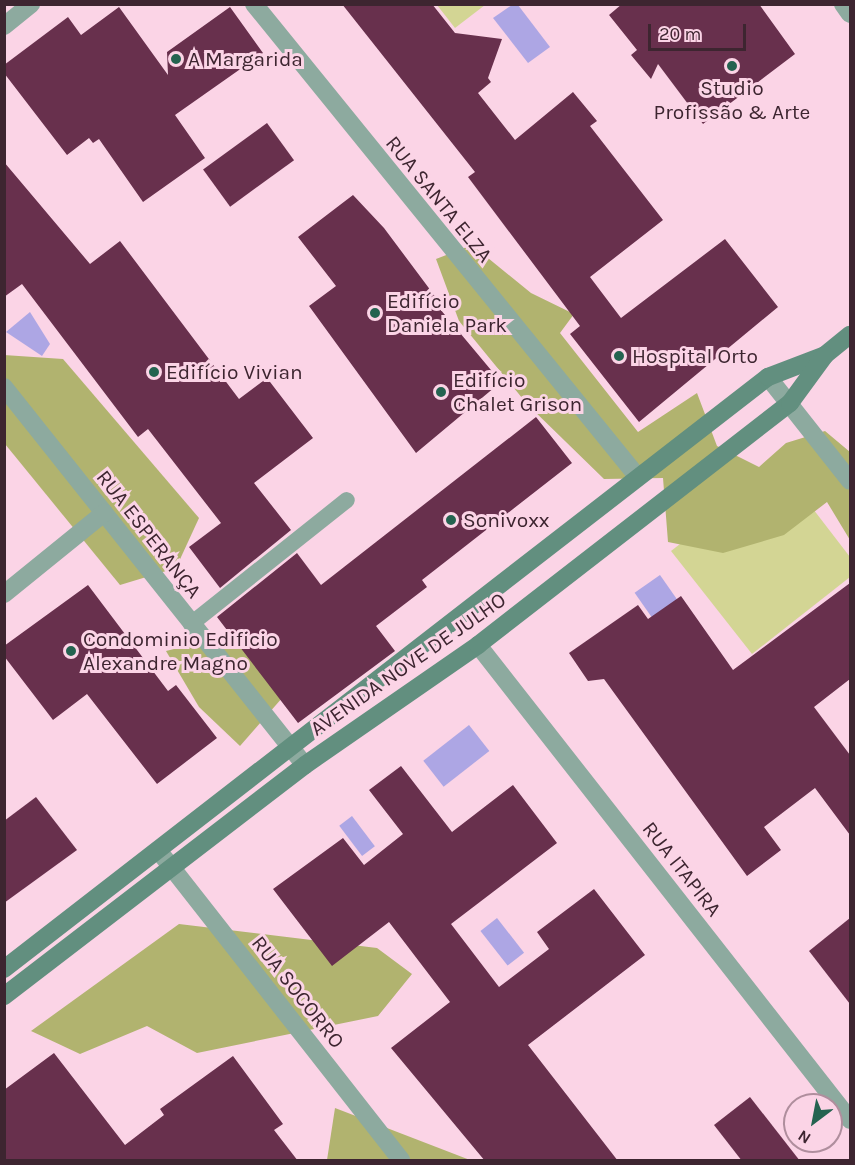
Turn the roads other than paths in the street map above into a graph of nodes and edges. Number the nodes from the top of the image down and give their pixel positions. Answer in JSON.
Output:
{"nodes":[{"id":1,"x":31,"y":4,"type":"edge"},
{"id":2,"x":254,"y":4,"type":"edge"},
{"id":3,"x":843,"y":4,"type":"edge"},
{"id":4,"x":850,"y":14,"type":"edge"},
{"id":5,"x":4,"y":26,"type":"edge"},
{"id":6,"x":850,"y":335,"type":"edge"},
{"id":7,"x":825,"y":355,"type":"junction"},
{"id":8,"x":768,"y":377,"type":"junction"},
{"id":9,"x":4,"y":387,"type":"edge"},
{"id":10,"x":790,"y":403,"type":"junction"},
{"id":11,"x":638,"y":476,"type":"junction"},
{"id":12,"x":850,"y":481,"type":"edge"},
{"id":13,"x":347,"y":500,"type":"dead end"},
{"id":14,"x":104,"y":513,"type":"junction"},
{"id":15,"x":4,"y":594,"type":"edge"},
{"id":16,"x":191,"y":624,"type":"junction"},
{"id":17,"x":478,"y":645,"type":"junction"},
{"id":18,"x":291,"y":749,"type":"junction"},
{"id":19,"x":305,"y":765,"type":"junction"},
{"id":20,"x":158,"y":850,"type":"junction"},
{"id":21,"x":171,"y":868,"type":"junction"},
{"id":22,"x":4,"y":969,"type":"edge"},
{"id":23,"x":4,"y":996,"type":"edge"},
{"id":24,"x":850,"y":1120,"type":"edge"},
{"id":25,"x":401,"y":1161,"type":"edge"}],
"edges":[{"from":1,"to":5,"type":"street"},
{"from":2,"to":11,"type":"street","name":"RUA SANTA ELZA"},
{"from":3,"to":4,"type":"street"},
{"from":6,"to":7,"type":"main road","name":"AVENIDA NOVE DE JULHO"},
{"from":7,"to":8,"type":"main road","name":"AVENIDA NOVE DE JULHO"},
{"from":7,"to":10,"type":"main road","name":"AVENIDA NOVE DE JULHO"},
{"from":8,"to":10,"type":"street"},
{"from":8,"to":11,"type":"main road","name":"AVENIDA NOVE DE JULHO"},
{"from":9,"to":14,"type":"street","name":"RUA ESPERANÇA"},
{"from":10,"to":12,"type":"street"},
{"from":10,"to":17,"type":"main road","name":"AVENIDA NOVE DE JULHO"},
{"from":11,"to":18,"type":"main road","name":"AVENIDA NOVE DE JULHO"},
{"from":13,"to":16,"type":"lane"},
{"from":14,"to":15,"type":"street"},
{"from":14,"to":16,"type":"street","name":"RUA ESPERANÇA"},
{"from":16,"to":18,"type":"street","name":"RUA ESPERANÇA"},
{"from":17,"to":19,"type":"main road","name":"AVENIDA NOVE DE JULHO"},
{"from":17,"to":24,"type":"street","name":"RUA ITAPIRA"},
{"from":18,"to":19,"type":"street","name":"RUA ESPERANÇA"},
{"from":18,"to":20,"type":"main road","name":"AVENIDA NOVE DE JULHO"},
{"from":19,"to":21,"type":"main road","name":"AVENIDA NOVE DE JULHO"},
{"from":20,"to":21,"type":"street","name":"RUA SOCORRO"},
{"from":20,"to":22,"type":"main road","name":"AVENIDA NOVE DE JULHO"},
{"from":21,"to":23,"type":"main road","name":"AVENIDA NOVE DE JULHO"},
{"from":21,"to":25,"type":"street","name":"RUA SOCORRO"}]}
